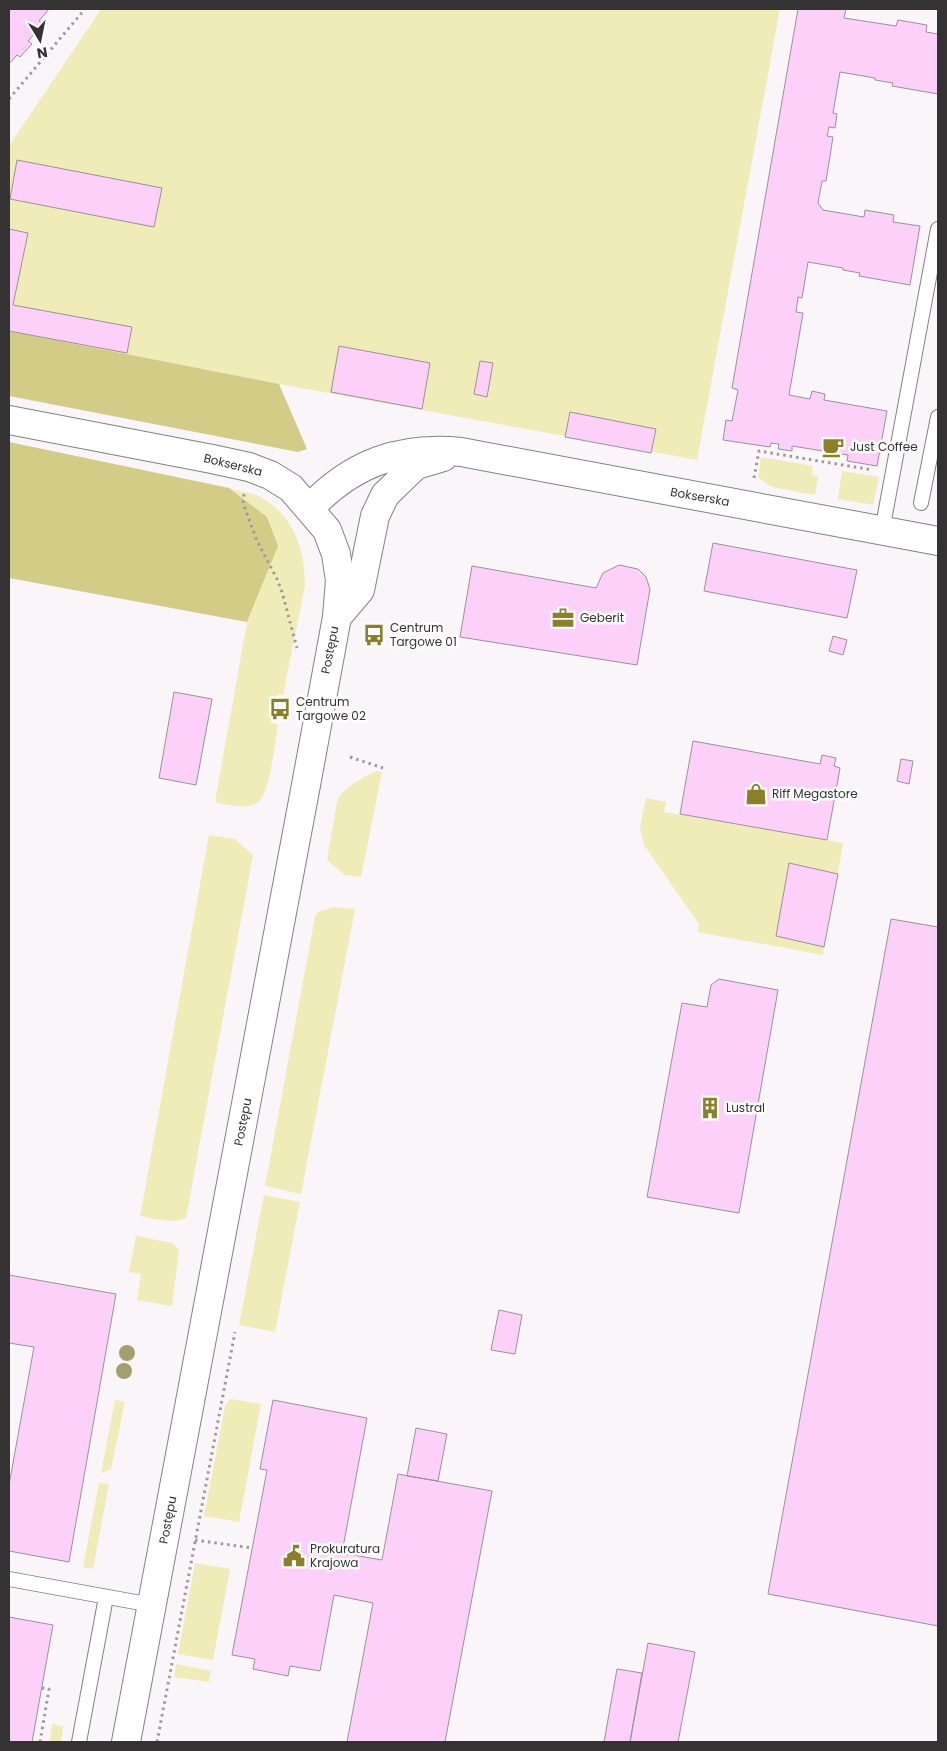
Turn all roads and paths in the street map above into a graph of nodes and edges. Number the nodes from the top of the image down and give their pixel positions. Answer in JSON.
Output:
{"nodes":[{"id":1,"x":86,"y":9,"type":"edge"},
{"id":2,"x":9,"y":99,"type":"edge"},
{"id":3,"x":938,"y":229,"type":"edge"},
{"id":4,"x":938,"y":417,"type":"edge"},
{"id":5,"x":9,"y":420,"type":"edge"},
{"id":6,"x":461,"y":452,"type":"junction"},
{"id":7,"x":893,"y":473,"type":"junction"},
{"id":8,"x":753,"y":486,"type":"dead end"},
{"id":9,"x":244,"y":487,"type":"dead end"},
{"id":10,"x":921,"y":503,"type":"dead end"},
{"id":11,"x":310,"y":508,"type":"junction"},
{"id":12,"x":882,"y":531,"type":"junction"},
{"id":13,"x":938,"y":541,"type":"edge"},
{"id":14,"x":337,"y":617,"type":"junction"},
{"id":15,"x":297,"y":648,"type":"dead end"},
{"id":16,"x":350,"y":757,"type":"dead end"},
{"id":17,"x":383,"y":768,"type":"dead end"},
{"id":18,"x":235,"y":1332,"type":"dead end"},
{"id":19,"x":195,"y":1540,"type":"junction"},
{"id":20,"x":252,"y":1548,"type":"dead end"},
{"id":21,"x":9,"y":1579,"type":"edge"},
{"id":22,"x":106,"y":1597,"type":"junction"},
{"id":23,"x":152,"y":1605,"type":"junction"},
{"id":24,"x":42,"y":1688,"type":"dead end"},
{"id":25,"x":40,"y":1742,"type":"edge"},
{"id":26,"x":79,"y":1742,"type":"edge"},
{"id":27,"x":126,"y":1742,"type":"edge"},
{"id":28,"x":157,"y":1742,"type":"edge"}],
"edges":[{"from":1,"to":2,"type":"path"},
{"from":3,"to":7,"type":"lane"},
{"from":4,"to":10,"type":"lane"},
{"from":5,"to":11,"type":"street","name":"Bokserska"},
{"from":6,"to":11,"type":"street","name":"Bokserska"},
{"from":6,"to":12,"type":"street","name":"Bokserska"},
{"from":6,"to":14,"type":"street","name":"Bokserska"},
{"from":7,"to":8,"type":"path"},
{"from":7,"to":12,"type":"lane"},
{"from":9,"to":15,"type":"path"},
{"from":11,"to":14,"type":"street","name":"Postępu"},
{"from":12,"to":13,"type":"street","name":"Bokserska"},
{"from":14,"to":23,"type":"street","name":"Postępu"},
{"from":16,"to":17,"type":"path"},
{"from":18,"to":19,"type":"path"},
{"from":19,"to":20,"type":"path"},
{"from":19,"to":28,"type":"path"},
{"from":21,"to":22,"type":"lane"},
{"from":22,"to":23,"type":"lane"},
{"from":22,"to":26,"type":"lane"},
{"from":23,"to":27,"type":"street","name":"Postępu"},
{"from":24,"to":25,"type":"path"}]}
